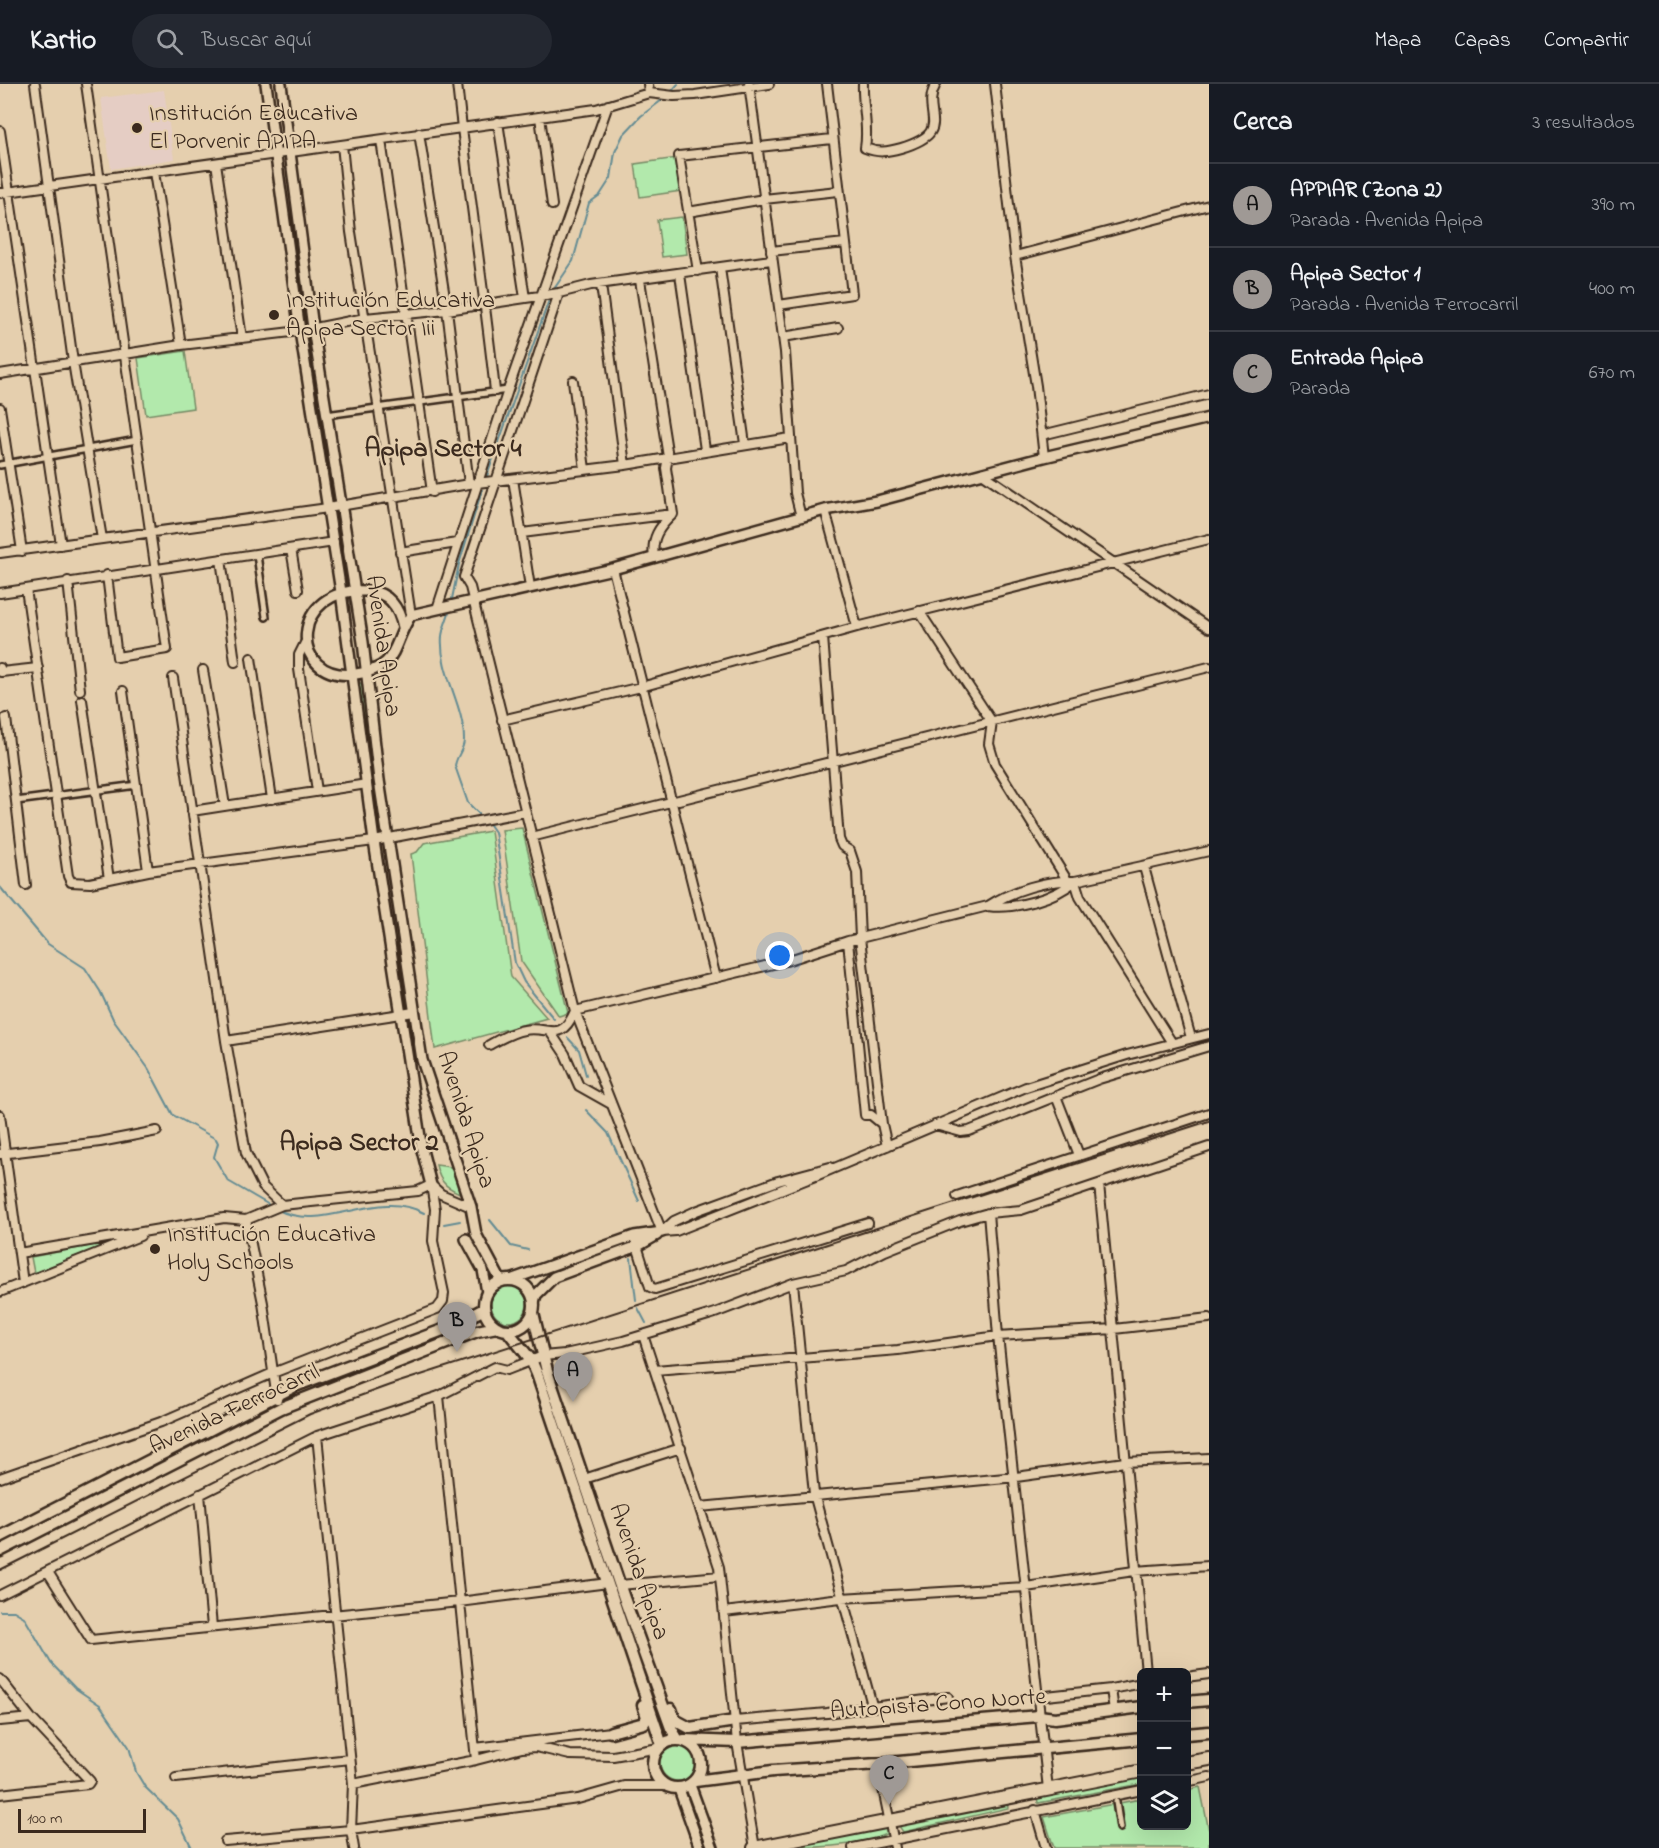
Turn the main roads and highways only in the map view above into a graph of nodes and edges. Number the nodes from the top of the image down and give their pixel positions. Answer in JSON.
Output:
{"nodes":[{"id":1,"x":533,"y":1308,"type":"junction"},
{"id":2,"x":484,"y":1309,"type":"junction"},
{"id":3,"x":502,"y":1328,"type":"junction"},
{"id":4,"x":0,"y":1537,"type":"edge"},
{"id":5,"x":0,"y":1551,"type":"edge"},
{"id":6,"x":615,"y":1607,"type":"junction"},
{"id":7,"x":627,"y":1608,"type":"junction"},
{"id":8,"x":1209,"y":1700,"type":"edge"},
{"id":9,"x":1191,"y":1702,"type":"edge"},
{"id":10,"x":1137,"y":1708,"type":"edge"},
{"id":11,"x":735,"y":1720,"type":"road end"},
{"id":12,"x":610,"y":1732,"type":"road end"},
{"id":13,"x":1209,"y":1732,"type":"edge"},
{"id":14,"x":1191,"y":1734,"type":"edge"},
{"id":15,"x":1137,"y":1739,"type":"edge"},
{"id":16,"x":681,"y":1740,"type":"junction"},
{"id":17,"x":661,"y":1746,"type":"junction"},
{"id":18,"x":1209,"y":1760,"type":"edge"},
{"id":19,"x":1191,"y":1762,"type":"edge"},
{"id":20,"x":1137,"y":1772,"type":"edge"},
{"id":21,"x":693,"y":1783,"type":"junction"},
{"id":22,"x":754,"y":1848,"type":"edge"}],
"edges":[{"from":1,"to":2,"type":"main road"},
{"from":1,"to":3,"type":"main road"},
{"from":1,"to":7,"type":"main road","name":"Avenida Apipa"},
{"from":2,"to":3,"type":"main road"},
{"from":2,"to":4,"type":"main road","name":"Avenida Ferrocarril"},
{"from":3,"to":5,"type":"main road","name":"Avenida Ferrocarril"},
{"from":3,"to":6,"type":"main road","name":"Avenida Apipa"},
{"from":6,"to":12,"type":"main road"},
{"from":6,"to":17,"type":"main road","name":"Avenida Apipa"},
{"from":7,"to":11,"type":"main road"},
{"from":7,"to":16,"type":"main road","name":"Avenida Apipa"},
{"from":8,"to":9,"type":"main road"},
{"from":10,"to":16,"type":"main road","name":"Autopista Cono Norte"},
{"from":13,"to":14,"type":"main road"},
{"from":15,"to":21,"type":"main road","name":"Autopista Cono Norte"},
{"from":16,"to":17,"type":"main road"},
{"from":16,"to":21,"type":"main road"},
{"from":17,"to":21,"type":"main road"},
{"from":18,"to":19,"type":"highway"},
{"from":20,"to":22,"type":"highway"}]}
